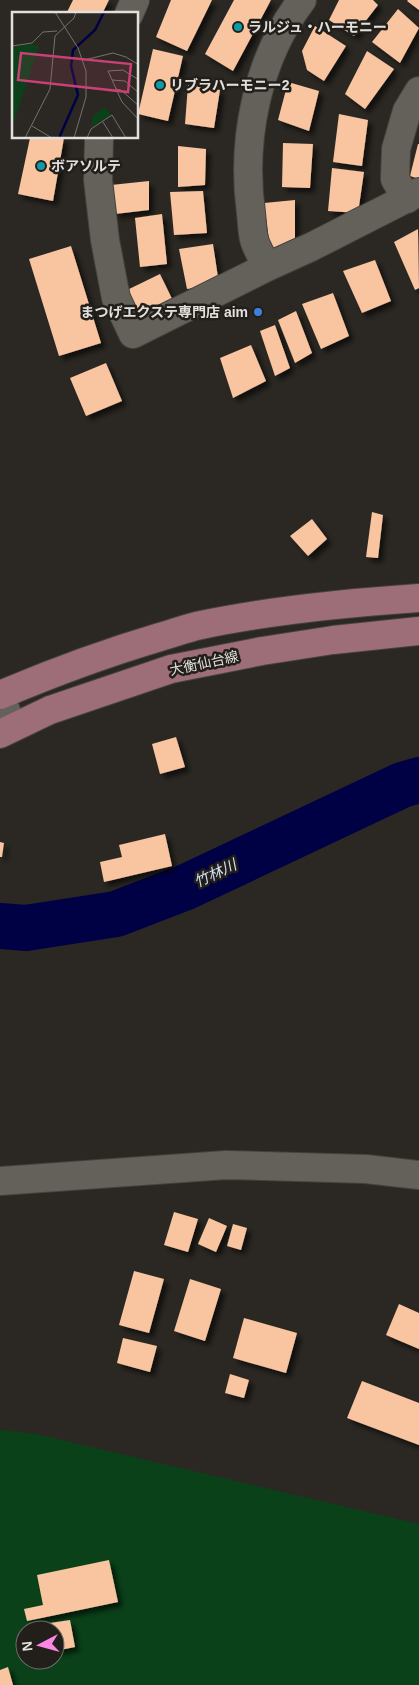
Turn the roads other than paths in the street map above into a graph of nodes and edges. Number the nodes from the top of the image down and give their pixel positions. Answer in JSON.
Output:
{"nodes":[{"id":1,"x":135,"y":0,"type":"edge"},
{"id":2,"x":302,"y":0,"type":"edge"},
{"id":3,"x":130,"y":12,"type":"edge"},
{"id":4,"x":419,"y":91,"type":"edge"},
{"id":5,"x":99,"y":139,"type":"edge"},
{"id":6,"x":413,"y":195,"type":"edge"},
{"id":7,"x":267,"y":267,"type":"junction"},
{"id":8,"x":419,"y":598,"type":"edge"},
{"id":9,"x":419,"y":631,"type":"edge"},
{"id":10,"x":0,"y":696,"type":"edge"},
{"id":11,"x":6,"y":731,"type":"edge"},
{"id":12,"x":419,"y":1175,"type":"edge"},
{"id":13,"x":0,"y":1181,"type":"edge"}],
"edges":[{"from":1,"to":3,"type":"street"},
{"from":2,"to":7,"type":"street"},
{"from":4,"to":6,"type":"street"},
{"from":5,"to":7,"type":"street"},
{"from":6,"to":7,"type":"street"},
{"from":8,"to":10,"type":"main road"},
{"from":9,"to":11,"type":"main road","name":"大衡仙台線"},
{"from":10,"to":11,"type":"street"},
{"from":12,"to":13,"type":"street"}]}
